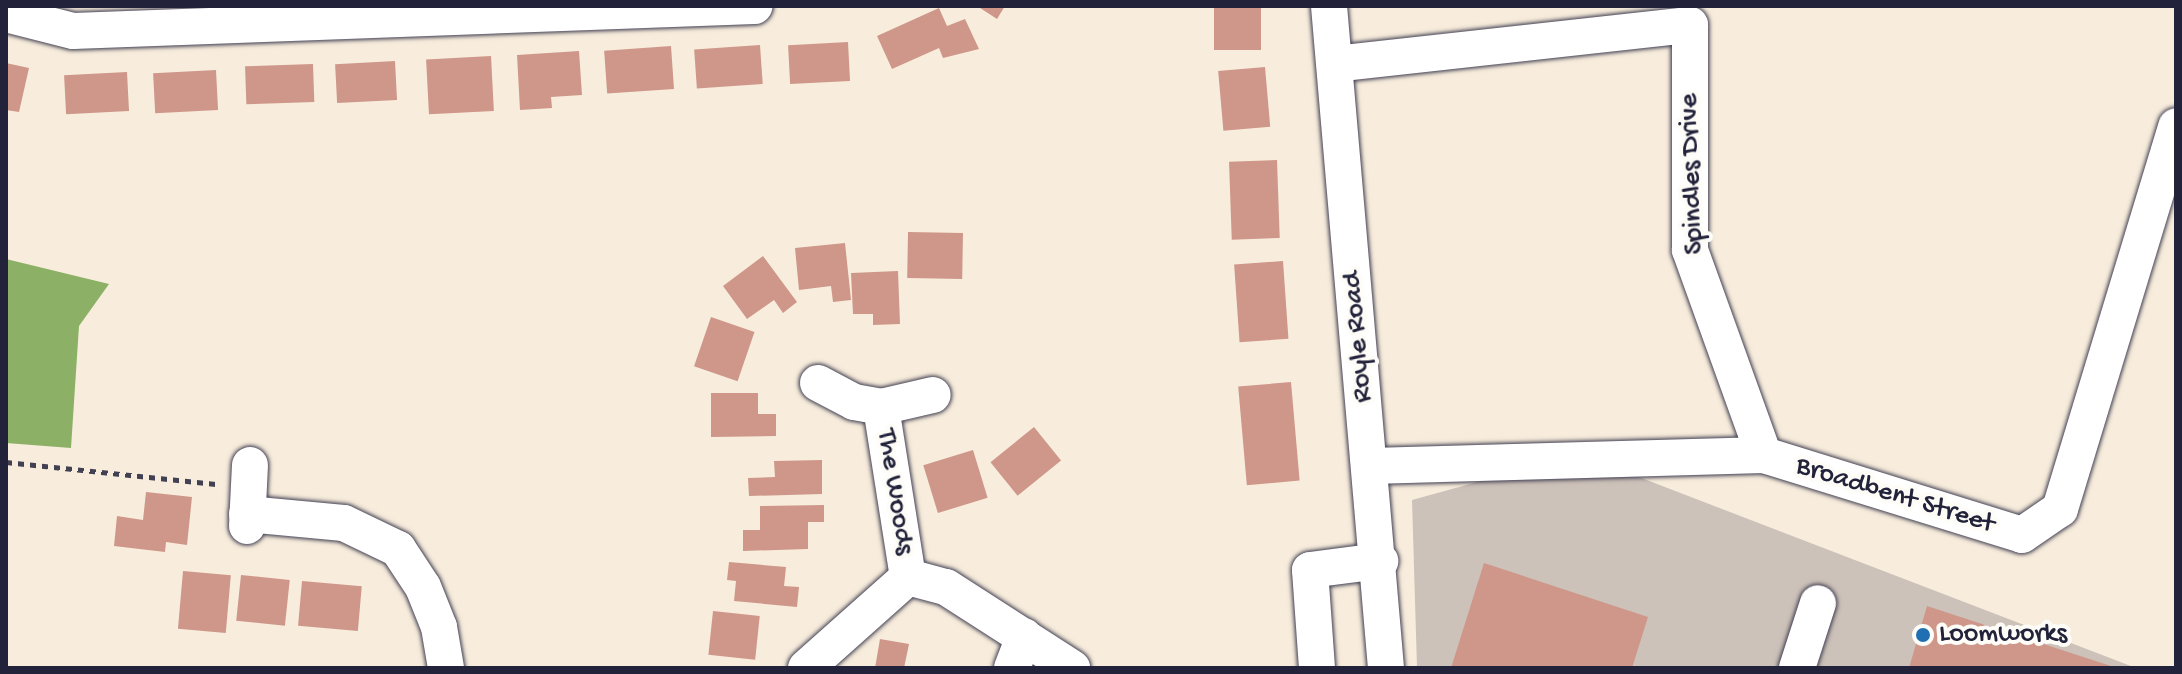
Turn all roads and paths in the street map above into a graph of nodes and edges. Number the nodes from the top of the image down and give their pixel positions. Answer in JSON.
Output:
{"nodes":[{"id":1,"x":755,"y":6,"type":"edge"},
{"id":2,"x":1329,"y":6,"type":"edge"},
{"id":3,"x":6,"y":14,"type":"edge"},
{"id":4,"x":1692,"y":15,"type":"edge"},
{"id":5,"x":1335,"y":64,"type":"junction"},
{"id":6,"x":2176,"y":126,"type":"edge"},
{"id":7,"x":818,"y":383,"type":"dead end"},
{"id":8,"x":933,"y":395,"type":"dead end"},
{"id":9,"x":881,"y":407,"type":"junction"},
{"id":10,"x":1764,"y":455,"type":"junction"},
{"id":11,"x":6,"y":462,"type":"edge"},
{"id":12,"x":1371,"y":466,"type":"junction"},
{"id":13,"x":248,"y":498,"type":"joint"},
{"id":14,"x":1380,"y":561,"type":"junction"},
{"id":15,"x":908,"y":577,"type":"junction"},
{"id":16,"x":1818,"y":603,"type":"dead end"},
{"id":17,"x":1018,"y":652,"type":"edge"},
{"id":18,"x":446,"y":668,"type":"edge"},
{"id":19,"x":806,"y":668,"type":"edge"},
{"id":20,"x":1072,"y":668,"type":"edge"},
{"id":21,"x":1317,"y":668,"type":"edge"},
{"id":22,"x":1386,"y":668,"type":"edge"},
{"id":23,"x":1797,"y":668,"type":"edge"}],
"edges":[{"from":1,"to":3,"type":"street"},
{"from":2,"to":5,"type":"street","name":"Royle Road"},
{"from":4,"to":5,"type":"street","name":"Spindles Drive"},
{"from":4,"to":10,"type":"street","name":"Spindles Drive"},
{"from":5,"to":12,"type":"street","name":"Royle Road"},
{"from":6,"to":10,"type":"street","name":"Broadbent Street"},
{"from":7,"to":9,"type":"street","name":"The Woods"},
{"from":8,"to":9,"type":"street","name":"The Woods"},
{"from":9,"to":15,"type":"street","name":"The Woods"},
{"from":10,"to":12,"type":"street","name":"Broadbent Street"},
{"from":11,"to":13,"type":"path"},
{"from":12,"to":14,"type":"street","name":"Royle Road"},
{"from":13,"to":18,"type":"street"},
{"from":14,"to":21,"type":"street"},
{"from":14,"to":22,"type":"street","name":"Royle Road"},
{"from":15,"to":17,"type":"street"},
{"from":15,"to":19,"type":"street"},
{"from":16,"to":23,"type":"street"},
{"from":17,"to":20,"type":"street"}]}
